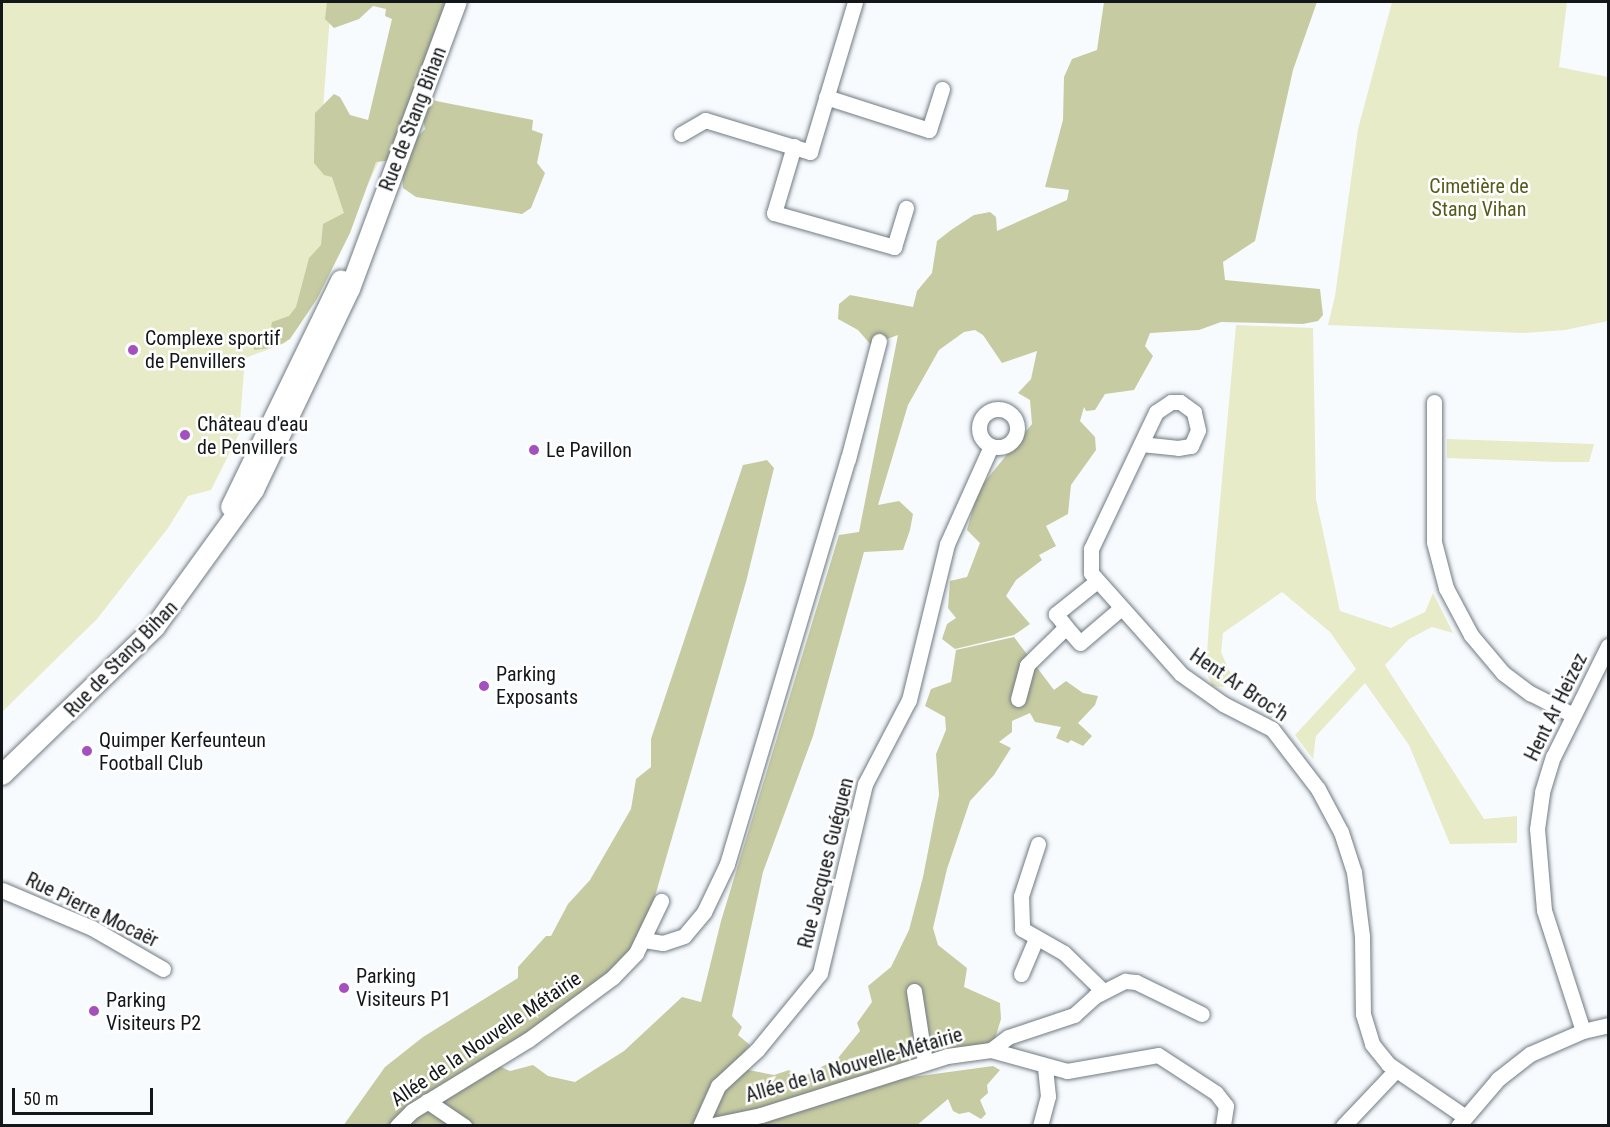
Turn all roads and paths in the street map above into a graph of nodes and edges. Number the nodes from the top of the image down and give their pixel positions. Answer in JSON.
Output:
{"nodes":[{"id":1,"x":457,"y":2,"type":"edge"},
{"id":2,"x":855,"y":2,"type":"edge"},
{"id":3,"x":942,"y":89,"type":"dead end"},
{"id":4,"x":826,"y":97,"type":"junction"},
{"id":5,"x":681,"y":134,"type":"dead end"},
{"id":6,"x":794,"y":146,"type":"junction"},
{"id":7,"x":906,"y":208,"type":"dead end"},
{"id":8,"x":879,"y":341,"type":"dead end"},
{"id":9,"x":1434,"y":402,"type":"dead end"},
{"id":10,"x":1141,"y":444,"type":"dead end"},
{"id":11,"x":991,"y":446,"type":"dead end"},
{"id":12,"x":1097,"y":581,"type":"junction"},
{"id":13,"x":1120,"y":609,"type":"junction"},
{"id":14,"x":1066,"y":627,"type":"junction"},
{"id":15,"x":1608,"y":646,"type":"edge"},
{"id":16,"x":1018,"y":699,"type":"dead end"},
{"id":17,"x":1573,"y":715,"type":"junction"},
{"id":18,"x":2,"y":775,"type":"edge"},
{"id":19,"x":1038,"y":844,"type":"dead end"},
{"id":20,"x":2,"y":890,"type":"edge"},
{"id":21,"x":661,"y":901,"type":"dead end"},
{"id":22,"x":1036,"y":939,"type":"junction"},
{"id":23,"x":644,"y":940,"type":"junction"},
{"id":24,"x":163,"y":969,"type":"dead end"},
{"id":25,"x":1021,"y":974,"type":"dead end"},
{"id":26,"x":914,"y":991,"type":"dead end"},
{"id":27,"x":1103,"y":991,"type":"junction"},
{"id":28,"x":1202,"y":1014,"type":"dead end"},
{"id":29,"x":1608,"y":1025,"type":"edge"},
{"id":30,"x":1583,"y":1031,"type":"junction"},
{"id":31,"x":991,"y":1050,"type":"junction"},
{"id":32,"x":925,"y":1062,"type":"junction"},
{"id":33,"x":1045,"y":1066,"type":"junction"},
{"id":34,"x":1396,"y":1070,"type":"junction"},
{"id":35,"x":427,"y":1101,"type":"junction"},
{"id":36,"x":1461,"y":1121,"type":"edge"},
{"id":37,"x":397,"y":1125,"type":"edge"},
{"id":38,"x":464,"y":1125,"type":"edge"},
{"id":39,"x":700,"y":1125,"type":"edge"},
{"id":40,"x":708,"y":1125,"type":"edge"},
{"id":41,"x":1040,"y":1125,"type":"edge"},
{"id":42,"x":1223,"y":1125,"type":"edge"},
{"id":43,"x":1344,"y":1125,"type":"edge"}],
"edges":[{"from":1,"to":18,"type":"street","name":"Rue de Stang Bihan"},
{"from":2,"to":4,"type":"street"},
{"from":3,"to":4,"type":"street"},
{"from":4,"to":6,"type":"street"},
{"from":5,"to":6,"type":"street"},
{"from":6,"to":7,"type":"street"},
{"from":8,"to":23,"type":"street"},
{"from":9,"to":17,"type":"street"},
{"from":10,"to":12,"type":"street","name":"Hent Ar Broc'h"},
{"from":11,"to":39,"type":"street","name":"Rue Jacques Guéguen"},
{"from":12,"to":13,"type":"street","name":"Hent Ar Broc'h"},
{"from":12,"to":14,"type":"street"},
{"from":13,"to":14,"type":"street"},
{"from":13,"to":34,"type":"street","name":"Hent Ar Broc'h"},
{"from":14,"to":16,"type":"street"},
{"from":15,"to":17,"type":"street","name":"Hent Ar Heizez"},
{"from":17,"to":30,"type":"street","name":"Hent Ar Heizez"},
{"from":19,"to":22,"type":"street"},
{"from":20,"to":24,"type":"street","name":"Rue Pierre Mocaër"},
{"from":21,"to":23,"type":"street","name":"Allée de la Nouvelle Métairie"},
{"from":22,"to":25,"type":"street"},
{"from":22,"to":27,"type":"street"},
{"from":23,"to":35,"type":"street","name":"Allée de la Nouvelle Métairie"},
{"from":26,"to":32,"type":"street"},
{"from":27,"to":28,"type":"street"},
{"from":27,"to":31,"type":"street"},
{"from":29,"to":30,"type":"street"},
{"from":30,"to":36,"type":"street"},
{"from":31,"to":32,"type":"street","name":"Allée de la Nouvelle-Métairie"},
{"from":31,"to":33,"type":"street","name":"Allée de la Nouvelle-Métairie"},
{"from":32,"to":40,"type":"street","name":"Allée de la Nouvelle-Métairie"},
{"from":33,"to":41,"type":"street"},
{"from":33,"to":42,"type":"street","name":"Allée de la Nouvelle-Métairie"},
{"from":34,"to":36,"type":"street","name":"Hent Ar Broc'h"},
{"from":34,"to":43,"type":"street"},
{"from":35,"to":37,"type":"street","name":"Allée de la Nouvelle Métairie"},
{"from":35,"to":38,"type":"street"}]}
